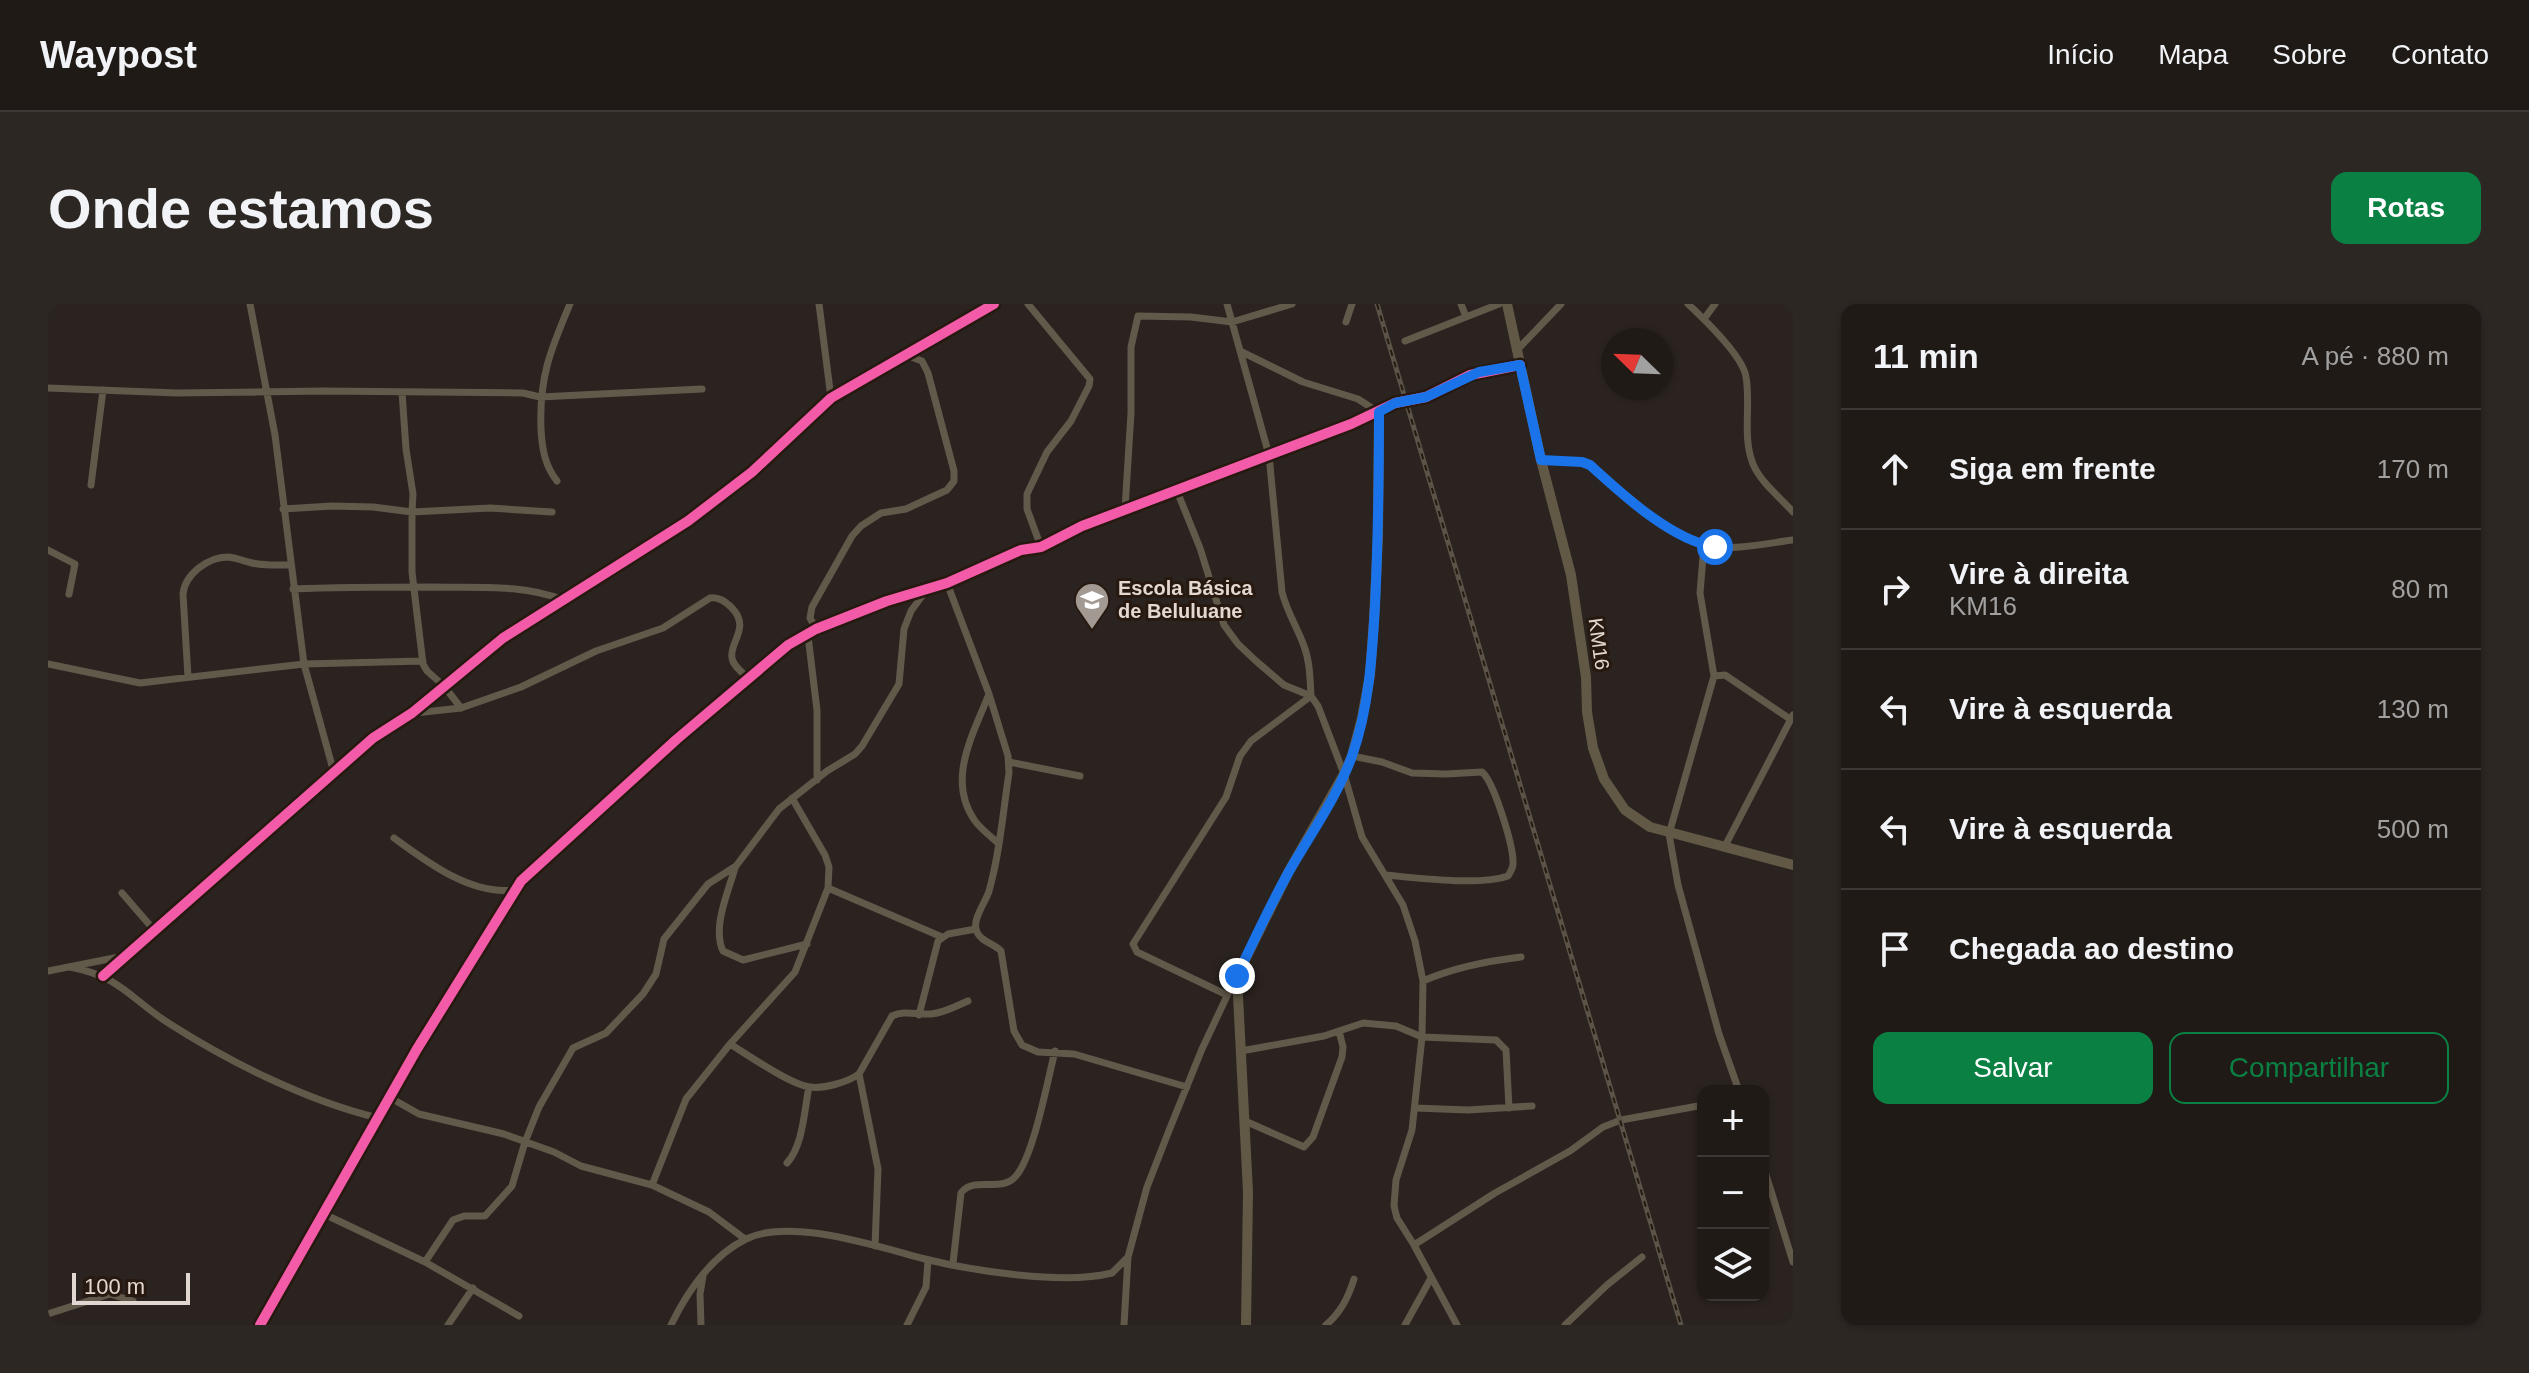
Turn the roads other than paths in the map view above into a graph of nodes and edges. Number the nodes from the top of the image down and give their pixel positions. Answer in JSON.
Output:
{"nodes":[{"id":1,"x":250,"y":304,"type":"edge"},
{"id":2,"x":570,"y":304,"type":"edge"},
{"id":3,"x":819,"y":304,"type":"edge"},
{"id":4,"x":994,"y":304,"type":"edge"},
{"id":5,"x":1028,"y":304,"type":"edge"},
{"id":6,"x":1227,"y":304,"type":"edge"},
{"id":7,"x":1292,"y":304,"type":"edge"},
{"id":8,"x":1352,"y":304,"type":"edge"},
{"id":9,"x":1461,"y":304,"type":"edge"},
{"id":10,"x":1499,"y":304,"type":"edge"},
{"id":11,"x":1507,"y":304,"type":"edge"},
{"id":12,"x":1561,"y":304,"type":"edge"},
{"id":13,"x":1688,"y":304,"type":"edge"},
{"id":14,"x":1715,"y":304,"type":"edge"},
{"id":15,"x":1466,"y":317,"type":"junction"},
{"id":16,"x":1704,"y":319,"type":"junction"},
{"id":17,"x":1232,"y":322,"type":"junction"},
{"id":18,"x":1346,"y":322,"type":"dead end"},
{"id":19,"x":1405,"y":341,"type":"dead end"},
{"id":20,"x":1519,"y":348,"type":"junction"},
{"id":21,"x":1242,"y":352,"type":"junction"},
{"id":22,"x":906,"y":355,"type":"junction"},
{"id":23,"x":1520,"y":365,"type":"junction"},
{"id":24,"x":48,"y":388,"type":"edge"},
{"id":25,"x":702,"y":389,"type":"dead end"},
{"id":26,"x":103,"y":390,"type":"junction"},
{"id":27,"x":268,"y":391,"type":"junction"},
{"id":28,"x":402,"y":392,"type":"junction"},
{"id":29,"x":540,"y":397,"type":"junction"},
{"id":30,"x":831,"y":398,"type":"junction"},
{"id":31,"x":1379,"y":412,"type":"junction"},
{"id":32,"x":1269,"y":455,"type":"junction"},
{"id":33,"x":1541,"y":460,"type":"junction"},
{"id":34,"x":557,"y":481,"type":"dead end"},
{"id":35,"x":91,"y":485,"type":"dead end"},
{"id":36,"x":1177,"y":491,"type":"junction"},
{"id":37,"x":283,"y":509,"type":"junction"},
{"id":38,"x":1125,"y":509,"type":"junction"},
{"id":39,"x":412,"y":512,"type":"junction"},
{"id":40,"x":552,"y":512,"type":"dead end"},
{"id":41,"x":1793,"y":512,"type":"edge"},
{"id":42,"x":1793,"y":540,"type":"edge"},
{"id":43,"x":1704,"y":545,"type":"junction"},
{"id":44,"x":1041,"y":547,"type":"junction"},
{"id":45,"x":48,"y":550,"type":"edge"},
{"id":46,"x":290,"y":565,"type":"junction"},
{"id":47,"x":947,"y":583,"type":"junction"},
{"id":48,"x":930,"y":586,"type":"junction"},
{"id":49,"x":415,"y":587,"type":"junction"},
{"id":50,"x":293,"y":589,"type":"junction"},
{"id":51,"x":69,"y":594,"type":"dead end"},
{"id":52,"x":563,"y":600,"type":"junction"},
{"id":53,"x":812,"y":633,"type":"junction"},
{"id":54,"x":423,"y":661,"type":"junction"},
{"id":55,"x":48,"y":664,"type":"edge"},
{"id":56,"x":304,"y":664,"type":"junction"},
{"id":57,"x":1714,"y":676,"type":"junction"},
{"id":58,"x":188,"y":677,"type":"junction"},
{"id":59,"x":748,"y":678,"type":"junction"},
{"id":60,"x":444,"y":686,"type":"junction"},
{"id":61,"x":989,"y":694,"type":"junction"},
{"id":62,"x":1311,"y":696,"type":"junction"},
{"id":63,"x":461,"y":708,"type":"junction"},
{"id":64,"x":412,"y":713,"type":"junction"},
{"id":65,"x":1791,"y":717,"type":"edge"},
{"id":66,"x":1352,"y":756,"type":"junction"},
{"id":67,"x":1009,"y":762,"type":"junction"},
{"id":68,"x":334,"y":773,"type":"junction"},
{"id":69,"x":1344,"y":774,"type":"junction"},
{"id":70,"x":1080,"y":776,"type":"dead end"},
{"id":71,"x":817,"y":780,"type":"junction"},
{"id":72,"x":792,"y":798,"type":"junction"},
{"id":73,"x":1669,"y":834,"type":"junction"},
{"id":74,"x":394,"y":838,"type":"dead end"},
{"id":75,"x":998,"y":843,"type":"junction"},
{"id":76,"x":1724,"y":848,"type":"junction"},
{"id":77,"x":1793,"y":865,"type":"edge"},
{"id":78,"x":736,"y":866,"type":"junction"},
{"id":79,"x":1386,"y":875,"type":"junction"},
{"id":80,"x":828,"y":888,"type":"junction"},
{"id":81,"x":513,"y":890,"type":"junction"},
{"id":82,"x":122,"y":893,"type":"dead end"},
{"id":83,"x":976,"y":929,"type":"junction"},
{"id":84,"x":154,"y":930,"type":"junction"},
{"id":85,"x":942,"y":937,"type":"junction"},
{"id":86,"x":807,"y":944,"type":"junction"},
{"id":87,"x":126,"y":956,"type":"junction"},
{"id":88,"x":1521,"y":957,"type":"dead end"},
{"id":89,"x":70,"y":967,"type":"junction"},
{"id":90,"x":48,"y":971,"type":"edge"},
{"id":91,"x":103,"y":976,"type":"junction"},
{"id":92,"x":1237,"y":976,"type":"junction"},
{"id":93,"x":1423,"y":981,"type":"junction"},
{"id":94,"x":1227,"y":995,"type":"junction"},
{"id":95,"x":968,"y":1001,"type":"dead end"},
{"id":96,"x":919,"y":1015,"type":"junction"},
{"id":97,"x":1339,"y":1031,"type":"junction"},
{"id":98,"x":1422,"y":1037,"type":"junction"},
{"id":99,"x":730,"y":1044,"type":"junction"},
{"id":100,"x":1055,"y":1051,"type":"junction"},
{"id":101,"x":1241,"y":1051,"type":"junction"},
{"id":102,"x":859,"y":1074,"type":"junction"},
{"id":103,"x":1737,"y":1085,"type":"edge"},
{"id":104,"x":809,"y":1087,"type":"junction"},
{"id":105,"x":1187,"y":1087,"type":"junction"},
{"id":106,"x":389,"y":1097,"type":"junction"},
{"id":107,"x":1532,"y":1106,"type":"dead end"},
{"id":108,"x":1697,"y":1106,"type":"edge"},
{"id":109,"x":1415,"y":1108,"type":"junction"},
{"id":110,"x":1509,"y":1108,"type":"junction"},
{"id":111,"x":378,"y":1118,"type":"junction"},
{"id":112,"x":1245,"y":1121,"type":"junction"},
{"id":113,"x":525,"y":1142,"type":"junction"},
{"id":114,"x":787,"y":1163,"type":"dead end"},
{"id":115,"x":1769,"y":1184,"type":"edge"},
{"id":116,"x":652,"y":1185,"type":"junction"},
{"id":117,"x":324,"y":1214,"type":"junction"},
{"id":118,"x":745,"y":1239,"type":"junction"},
{"id":119,"x":1414,"y":1245,"type":"junction"},
{"id":120,"x":875,"y":1246,"type":"junction"},
{"id":121,"x":1128,"y":1257,"type":"junction"},
{"id":122,"x":1642,"y":1257,"type":"dead end"},
{"id":123,"x":928,"y":1260,"type":"junction"},
{"id":124,"x":425,"y":1262,"type":"junction"},
{"id":125,"x":1793,"y":1262,"type":"edge"},
{"id":126,"x":953,"y":1263,"type":"junction"},
{"id":127,"x":1431,"y":1278,"type":"junction"},
{"id":128,"x":1354,"y":1279,"type":"dead end"},
{"id":129,"x":473,"y":1288,"type":"junction"},
{"id":130,"x":696,"y":1291,"type":"junction"},
{"id":131,"x":133,"y":1301,"type":"dead end"},
{"id":132,"x":48,"y":1314,"type":"edge"},
{"id":133,"x":519,"y":1316,"type":"dead end"},
{"id":134,"x":260,"y":1325,"type":"edge"},
{"id":135,"x":448,"y":1325,"type":"edge"},
{"id":136,"x":671,"y":1325,"type":"edge"},
{"id":137,"x":701,"y":1325,"type":"edge"},
{"id":138,"x":907,"y":1325,"type":"edge"},
{"id":139,"x":1124,"y":1325,"type":"edge"},
{"id":140,"x":1246,"y":1325,"type":"edge"},
{"id":141,"x":1326,"y":1325,"type":"edge"},
{"id":142,"x":1405,"y":1325,"type":"edge"},
{"id":143,"x":1457,"y":1325,"type":"edge"},
{"id":144,"x":1565,"y":1325,"type":"edge"}],
"edges":[{"from":1,"to":27,"type":"street"},
{"from":2,"to":29,"type":"street"},
{"from":3,"to":30,"type":"street"},
{"from":4,"to":22,"type":"street"},
{"from":5,"to":44,"type":"street"},
{"from":6,"to":17,"type":"street"},
{"from":7,"to":17,"type":"street"},
{"from":8,"to":18,"type":"street"},
{"from":9,"to":15,"type":"street"},
{"from":10,"to":15,"type":"street"},
{"from":11,"to":20,"type":"street","name":"KM16"},
{"from":12,"to":20,"type":"street"},
{"from":13,"to":16,"type":"street"},
{"from":14,"to":16,"type":"street"},
{"from":15,"to":19,"type":"street"},
{"from":16,"to":41,"type":"street"},
{"from":17,"to":21,"type":"street"},
{"from":17,"to":38,"type":"street"},
{"from":20,"to":23,"type":"street","name":"KM16"},
{"from":21,"to":31,"type":"street"},
{"from":21,"to":32,"type":"street"},
{"from":22,"to":30,"type":"street"},
{"from":22,"to":53,"type":"street"},
{"from":23,"to":31,"type":"street"},
{"from":23,"to":33,"type":"street","name":"KM16"},
{"from":24,"to":26,"type":"street"},
{"from":25,"to":29,"type":"street"},
{"from":26,"to":27,"type":"street"},
{"from":26,"to":35,"type":"street"},
{"from":27,"to":28,"type":"street"},
{"from":27,"to":37,"type":"street"},
{"from":28,"to":29,"type":"street"},
{"from":28,"to":39,"type":"street"},
{"from":29,"to":34,"type":"street"},
{"from":30,"to":52,"type":"street"},
{"from":31,"to":32,"type":"street"},
{"from":31,"to":66,"type":"street"},
{"from":32,"to":36,"type":"street"},
{"from":32,"to":62,"type":"street"},
{"from":33,"to":43,"type":"street"},
{"from":33,"to":73,"type":"street","name":"KM16"},
{"from":36,"to":38,"type":"street"},
{"from":36,"to":62,"type":"street"},
{"from":37,"to":39,"type":"street"},
{"from":37,"to":46,"type":"street"},
{"from":38,"to":44,"type":"street"},
{"from":39,"to":40,"type":"street"},
{"from":39,"to":49,"type":"street"},
{"from":42,"to":43,"type":"street"},
{"from":43,"to":57,"type":"street"},
{"from":44,"to":47,"type":"street"},
{"from":45,"to":51,"type":"street"},
{"from":46,"to":50,"type":"street"},
{"from":46,"to":58,"type":"street"},
{"from":47,"to":48,"type":"street"},
{"from":47,"to":61,"type":"street"},
{"from":48,"to":53,"type":"street"},
{"from":48,"to":71,"type":"street"},
{"from":49,"to":50,"type":"street"},
{"from":49,"to":52,"type":"street"},
{"from":49,"to":54,"type":"street"},
{"from":50,"to":56,"type":"street"},
{"from":52,"to":60,"type":"street"},
{"from":53,"to":59,"type":"street"},
{"from":53,"to":71,"type":"street"},
{"from":54,"to":56,"type":"street"},
{"from":54,"to":60,"type":"street"},
{"from":55,"to":58,"type":"street"},
{"from":56,"to":58,"type":"street"},
{"from":56,"to":68,"type":"street"},
{"from":57,"to":65,"type":"street"},
{"from":57,"to":73,"type":"street"},
{"from":59,"to":63,"type":"street"},
{"from":59,"to":81,"type":"street"},
{"from":60,"to":63,"type":"street"},
{"from":60,"to":64,"type":"street"},
{"from":61,"to":67,"type":"street"},
{"from":61,"to":75,"type":"street"},
{"from":62,"to":69,"type":"street"},
{"from":62,"to":94,"type":"street"},
{"from":63,"to":64,"type":"street"},
{"from":64,"to":68,"type":"street"},
{"from":65,"to":76,"type":"street"},
{"from":66,"to":69,"type":"street"},
{"from":66,"to":79,"type":"street"},
{"from":67,"to":70,"type":"street"},
{"from":67,"to":75,"type":"street"},
{"from":68,"to":84,"type":"street"},
{"from":69,"to":79,"type":"street"},
{"from":69,"to":92,"type":"street"},
{"from":71,"to":72,"type":"street"},
{"from":72,"to":78,"type":"street"},
{"from":72,"to":80,"type":"street"},
{"from":73,"to":76,"type":"street","name":"KM16"},
{"from":73,"to":103,"type":"street"},
{"from":74,"to":81,"type":"street"},
{"from":75,"to":83,"type":"street"},
{"from":76,"to":77,"type":"street","name":"KM16"},
{"from":78,"to":86,"type":"street"},
{"from":78,"to":113,"type":"street"},
{"from":79,"to":93,"type":"street"},
{"from":80,"to":85,"type":"street"},
{"from":80,"to":86,"type":"street"},
{"from":81,"to":106,"type":"street"},
{"from":82,"to":84,"type":"street"},
{"from":83,"to":85,"type":"street"},
{"from":83,"to":100,"type":"street"},
{"from":84,"to":87,"type":"street"},
{"from":85,"to":96,"type":"street"},
{"from":86,"to":99,"type":"street"},
{"from":87,"to":89,"type":"street"},
{"from":87,"to":91,"type":"street"},
{"from":88,"to":93,"type":"street"},
{"from":89,"to":90,"type":"street"},
{"from":89,"to":91,"type":"street"},
{"from":91,"to":111,"type":"street"},
{"from":92,"to":94,"type":"street"},
{"from":92,"to":101,"type":"street"},
{"from":93,"to":98,"type":"street"},
{"from":94,"to":105,"type":"street"},
{"from":95,"to":96,"type":"street"},
{"from":96,"to":102,"type":"street"},
{"from":97,"to":98,"type":"street"},
{"from":97,"to":101,"type":"street"},
{"from":97,"to":112,"type":"street"},
{"from":98,"to":109,"type":"street"},
{"from":98,"to":110,"type":"street"},
{"from":99,"to":104,"type":"street"},
{"from":99,"to":116,"type":"street"},
{"from":100,"to":105,"type":"street"},
{"from":100,"to":126,"type":"street"},
{"from":101,"to":112,"type":"street"},
{"from":102,"to":104,"type":"street"},
{"from":102,"to":120,"type":"street"},
{"from":104,"to":114,"type":"street"},
{"from":105,"to":121,"type":"street"},
{"from":106,"to":111,"type":"street"},
{"from":106,"to":113,"type":"street"},
{"from":107,"to":110,"type":"street"},
{"from":108,"to":119,"type":"street"},
{"from":109,"to":110,"type":"street"},
{"from":109,"to":119,"type":"street"},
{"from":111,"to":117,"type":"street"},
{"from":112,"to":140,"type":"street"},
{"from":113,"to":116,"type":"street"},
{"from":113,"to":124,"type":"street"},
{"from":115,"to":125,"type":"street"},
{"from":116,"to":118,"type":"street"},
{"from":117,"to":124,"type":"street"},
{"from":117,"to":134,"type":"street"},
{"from":118,"to":120,"type":"street"},
{"from":118,"to":130,"type":"street"},
{"from":119,"to":127,"type":"street"},
{"from":120,"to":123,"type":"street"},
{"from":121,"to":126,"type":"street"},
{"from":121,"to":139,"type":"street"},
{"from":122,"to":144,"type":"street"},
{"from":123,"to":126,"type":"street"},
{"from":123,"to":138,"type":"street"},
{"from":124,"to":129,"type":"street"},
{"from":127,"to":142,"type":"street"},
{"from":127,"to":143,"type":"street"},
{"from":128,"to":141,"type":"street"},
{"from":129,"to":133,"type":"street"},
{"from":129,"to":135,"type":"street"},
{"from":130,"to":136,"type":"street"},
{"from":130,"to":137,"type":"street"},
{"from":131,"to":132,"type":"street"}]}
